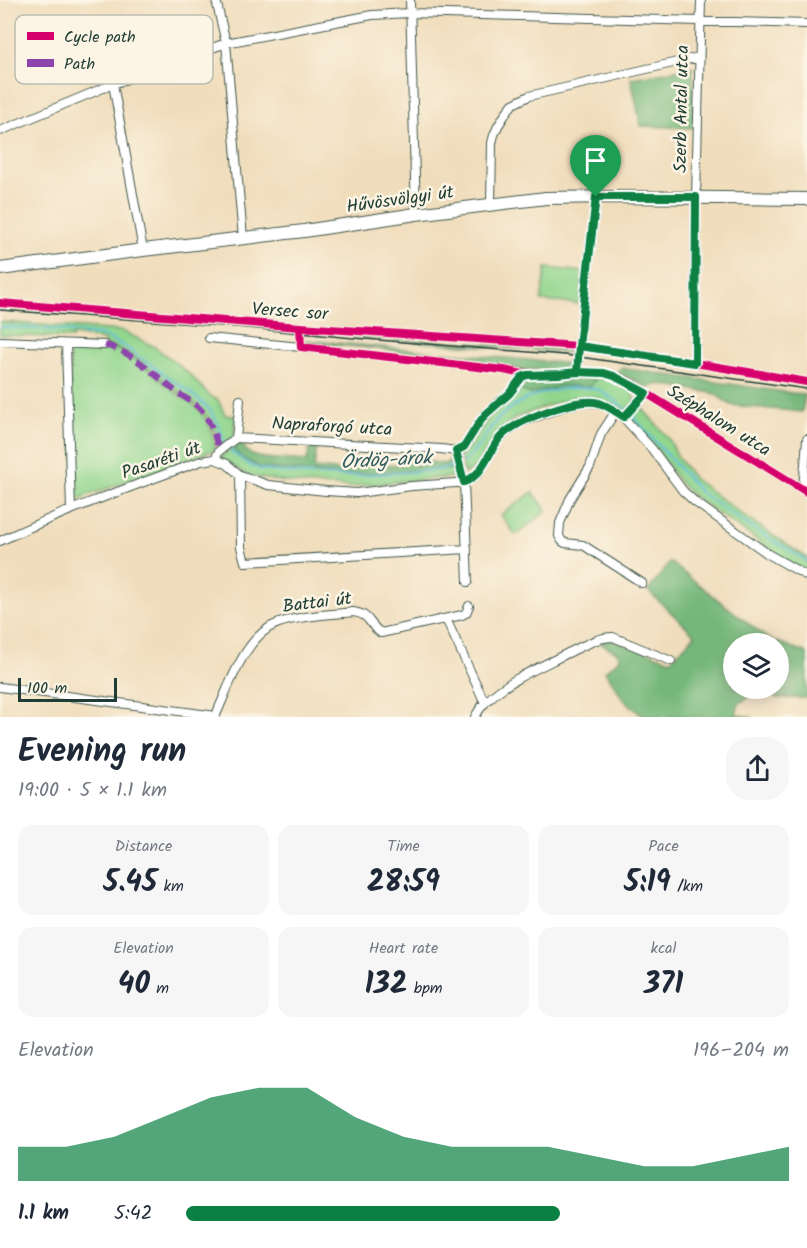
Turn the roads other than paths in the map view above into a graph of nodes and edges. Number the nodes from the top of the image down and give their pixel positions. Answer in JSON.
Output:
{"nodes":[{"id":1,"x":216,"y":0,"type":"edge"},
{"id":2,"x":410,"y":0,"type":"edge"},
{"id":3,"x":701,"y":0,"type":"edge"},
{"id":4,"x":410,"y":14,"type":"junction"},
{"id":5,"x":700,"y":22,"type":"junction"},
{"id":6,"x":807,"y":24,"type":"edge"},
{"id":7,"x":226,"y":43,"type":"junction"},
{"id":8,"x":213,"y":48,"type":"edge"},
{"id":9,"x":699,"y":57,"type":"junction"},
{"id":10,"x":113,"y":84,"type":"joint"},
{"id":11,"x":0,"y":132,"type":"edge"},
{"id":12,"x":596,"y":197,"type":"junction"},
{"id":13,"x":696,"y":197,"type":"junction"},
{"id":14,"x":807,"y":199,"type":"edge"},
{"id":15,"x":491,"y":204,"type":"junction"},
{"id":16,"x":416,"y":214,"type":"junction"},
{"id":17,"x":243,"y":238,"type":"junction"},
{"id":18,"x":142,"y":250,"type":"junction"},
{"id":19,"x":0,"y":269,"type":"edge"},
{"id":20,"x":0,"y":303,"type":"edge"},
{"id":21,"x":300,"y":327,"type":"junction"},
{"id":22,"x":209,"y":338,"type":"dead end"},
{"id":23,"x":0,"y":341,"type":"edge"},
{"id":24,"x":66,"y":344,"type":"junction"},
{"id":25,"x":105,"y":345,"type":"dead end"},
{"id":26,"x":579,"y":346,"type":"junction"},
{"id":27,"x":301,"y":347,"type":"junction"},
{"id":28,"x":695,"y":363,"type":"junction"},
{"id":29,"x":577,"y":372,"type":"junction"},
{"id":30,"x":527,"y":375,"type":"junction"},
{"id":31,"x":807,"y":382,"type":"edge"},
{"id":32,"x":646,"y":393,"type":"junction"},
{"id":33,"x":240,"y":400,"type":"dead end"},
{"id":34,"x":616,"y":411,"type":"junction"},
{"id":35,"x":624,"y":417,"type":"junction"},
{"id":36,"x":235,"y":438,"type":"junction"},
{"id":37,"x":807,"y":439,"type":"edge"},
{"id":38,"x":217,"y":455,"type":"junction"},
{"id":39,"x":457,"y":455,"type":"junction"},
{"id":40,"x":240,"y":475,"type":"junction"},
{"id":41,"x":463,"y":477,"type":"junction"},
{"id":42,"x":805,"y":490,"type":"edge"},
{"id":43,"x":71,"y":510,"type":"junction"},
{"id":44,"x":0,"y":541,"type":"edge"},
{"id":45,"x":467,"y":549,"type":"junction"},
{"id":46,"x":807,"y":576,"type":"edge"},
{"id":47,"x":468,"y":582,"type":"dead end"},
{"id":48,"x":642,"y":583,"type":"dead end"},
{"id":49,"x":469,"y":606,"type":"dead end"},
{"id":50,"x":446,"y":619,"type":"junction"},
{"id":51,"x":671,"y":661,"type":"dead end"},
{"id":52,"x":0,"y":687,"type":"edge"},
{"id":53,"x":485,"y":702,"type":"junction"},
{"id":54,"x":215,"y":717,"type":"edge"},
{"id":55,"x":475,"y":717,"type":"edge"}],
"edges":[{"from":1,"to":7,"type":"street"},
{"from":2,"to":4,"type":"street"},
{"from":3,"to":5,"type":"street","name":"Szerb Antal utca"},
{"from":4,"to":5,"type":"street"},
{"from":4,"to":7,"type":"street"},
{"from":4,"to":16,"type":"street"},
{"from":5,"to":6,"type":"street"},
{"from":5,"to":9,"type":"street","name":"Szerb Antal utca"},
{"from":7,"to":8,"type":"street"},
{"from":7,"to":17,"type":"street"},
{"from":9,"to":13,"type":"street","name":"Szerb Antal utca"},
{"from":9,"to":15,"type":"street"},
{"from":10,"to":11,"type":"street"},
{"from":10,"to":18,"type":"street"},
{"from":12,"to":13,"type":"main road","name":"Hűvösvölgyi út"},
{"from":12,"to":15,"type":"main road","name":"Hűvösvölgyi út"},
{"from":12,"to":26,"type":"street"},
{"from":13,"to":14,"type":"main road","name":"Hűvösvölgyi út"},
{"from":13,"to":28,"type":"street","name":"Szerb Antal utca"},
{"from":15,"to":16,"type":"main road","name":"Hűvösvölgyi út"},
{"from":16,"to":17,"type":"main road","name":"Hűvösvölgyi út"},
{"from":17,"to":18,"type":"main road","name":"Hűvösvölgyi út"},
{"from":18,"to":19,"type":"main road","name":"Hűvösvölgyi út"},
{"from":20,"to":21,"type":"street","name":"Versec sor"},
{"from":21,"to":26,"type":"street","name":"Versec sor"},
{"from":21,"to":27,"type":"street"},
{"from":22,"to":27,"type":"street","name":"Széphalom utca"},
{"from":23,"to":24,"type":"street"},
{"from":24,"to":25,"type":"street"},
{"from":24,"to":43,"type":"street"},
{"from":26,"to":28,"type":"street","name":"Versec sor"},
{"from":26,"to":29,"type":"street"},
{"from":27,"to":30,"type":"street","name":"Széphalom utca"},
{"from":28,"to":31,"type":"street","name":"Versec sor"},
{"from":29,"to":30,"type":"street","name":"Széphalom utca"},
{"from":29,"to":32,"type":"street","name":"Széphalom utca"},
{"from":30,"to":39,"type":"street"},
{"from":32,"to":35,"type":"street"},
{"from":32,"to":42,"type":"street","name":"Széphalom utca"},
{"from":33,"to":36,"type":"street"},
{"from":34,"to":35,"type":"street"},
{"from":34,"to":41,"type":"street"},
{"from":34,"to":48,"type":"street"},
{"from":35,"to":46,"type":"street"},
{"from":36,"to":38,"type":"street"},
{"from":36,"to":39,"type":"street","name":"Napraforgó utca"},
{"from":37,"to":42,"type":"street"},
{"from":38,"to":40,"type":"street","name":"Pasaréti út"},
{"from":38,"to":43,"type":"street","name":"Pasaréti út"},
{"from":39,"to":41,"type":"street"},
{"from":40,"to":41,"type":"street","name":"Pasaréti út"},
{"from":40,"to":45,"type":"street"},
{"from":41,"to":45,"type":"street"},
{"from":43,"to":44,"type":"street","name":"Pasaréti út"},
{"from":45,"to":47,"type":"street"},
{"from":49,"to":50,"type":"street"},
{"from":50,"to":53,"type":"street"},
{"from":50,"to":54,"type":"street","name":"Battai út"},
{"from":51,"to":53,"type":"street"},
{"from":52,"to":54,"type":"street"},
{"from":53,"to":55,"type":"street"}]}
